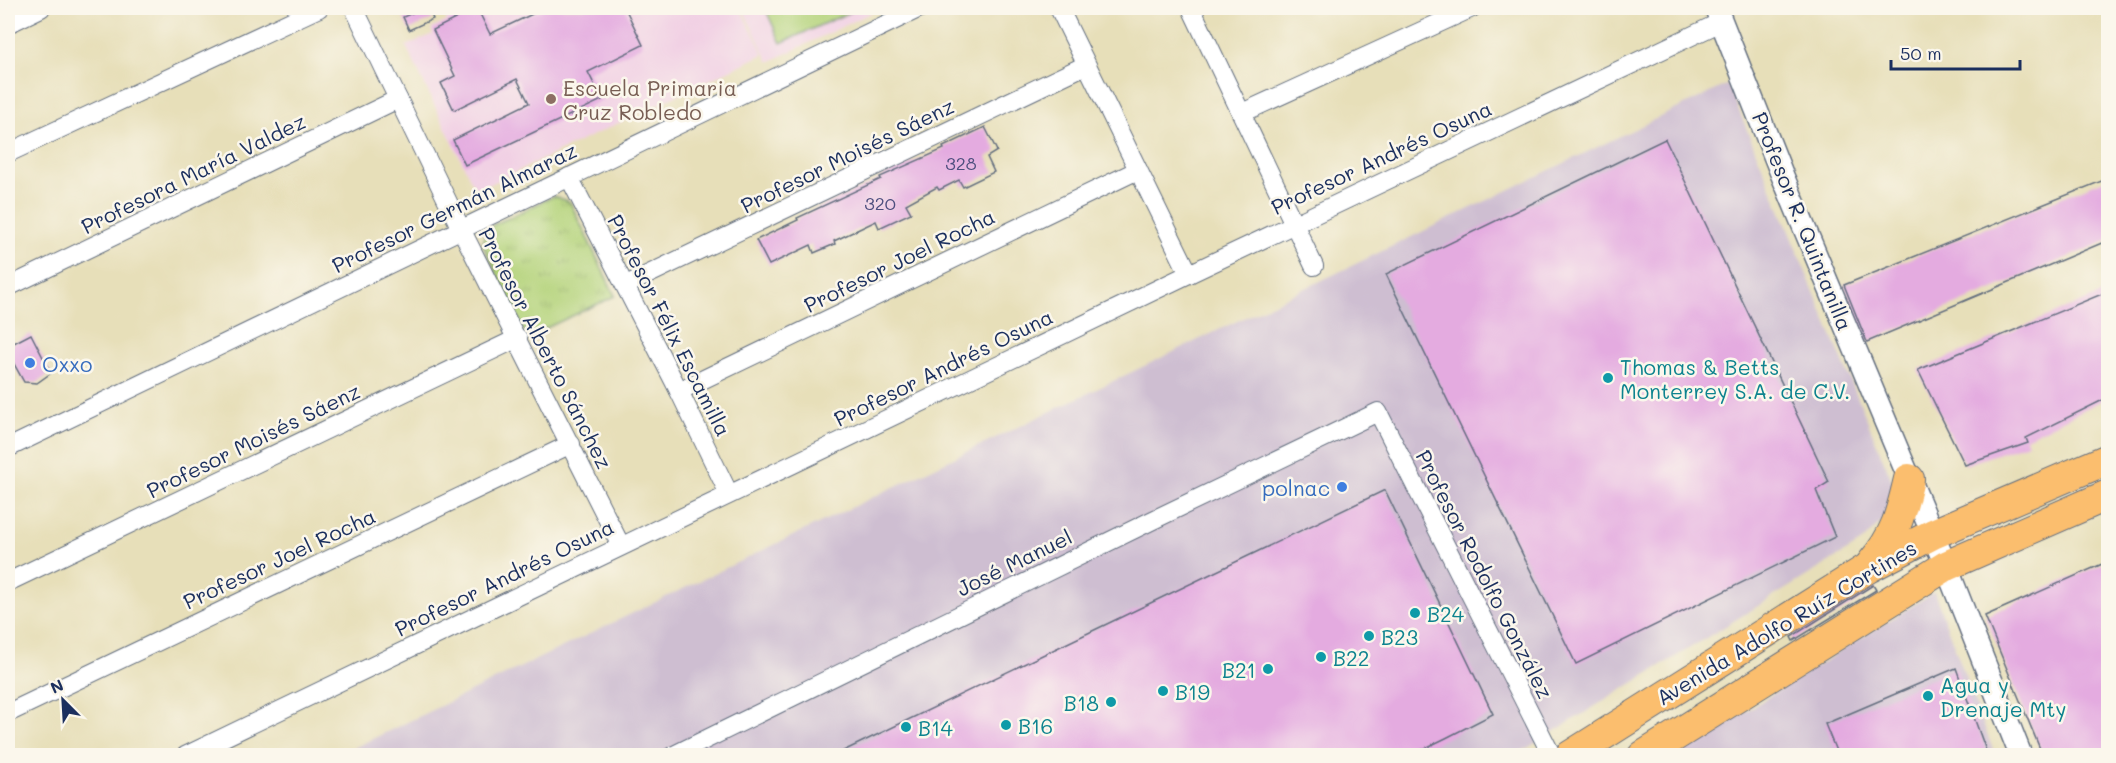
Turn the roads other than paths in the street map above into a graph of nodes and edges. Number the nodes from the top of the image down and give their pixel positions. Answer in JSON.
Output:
{"nodes":[{"id":1,"x":41,"y":8,"type":"edge"},
{"id":2,"x":319,"y":8,"type":"edge"},
{"id":3,"x":354,"y":8,"type":"edge"},
{"id":4,"x":920,"y":8,"type":"edge"},
{"id":5,"x":1059,"y":8,"type":"edge"},
{"id":6,"x":1193,"y":8,"type":"edge"},
{"id":7,"x":1472,"y":8,"type":"edge"},
{"id":8,"x":1719,"y":15,"type":"edge"},
{"id":9,"x":8,"y":24,"type":"edge"},
{"id":10,"x":1086,"y":65,"type":"junction"},
{"id":11,"x":398,"y":99,"type":"junction"},
{"id":12,"x":1242,"y":113,"type":"junction"},
{"id":13,"x":8,"y":153,"type":"edge"},
{"id":14,"x":1138,"y":170,"type":"junction"},
{"id":15,"x":570,"y":177,"type":"junction"},
{"id":16,"x":1293,"y":224,"type":"junction"},
{"id":17,"x":461,"y":229,"type":"junction"},
{"id":18,"x":1314,"y":266,"type":"dead end"},
{"id":19,"x":1189,"y":274,"type":"junction"},
{"id":20,"x":626,"y":285,"type":"junction"},
{"id":21,"x":8,"y":287,"type":"edge"},
{"id":22,"x":518,"y":338,"type":"junction"},
{"id":23,"x":679,"y":391,"type":"junction"},
{"id":24,"x":1378,"y":412,"type":"joint"},
{"id":25,"x":571,"y":444,"type":"junction"},
{"id":26,"x":8,"y":448,"type":"edge"},
{"id":27,"x":2109,"y":459,"type":"edge"},
{"id":28,"x":1909,"y":479,"type":"junction"},
{"id":29,"x":729,"y":494,"type":"junction"},
{"id":30,"x":2109,"y":495,"type":"edge"},
{"id":31,"x":1933,"y":534,"type":"junction"},
{"id":32,"x":621,"y":546,"type":"junction"},
{"id":33,"x":1946,"y":566,"type":"junction"},
{"id":34,"x":1868,"y":568,"type":"junction"},
{"id":35,"x":8,"y":582,"type":"edge"},
{"id":36,"x":8,"y":713,"type":"edge"},
{"id":37,"x":185,"y":756,"type":"edge"},
{"id":38,"x":672,"y":756,"type":"edge"},
{"id":39,"x":1552,"y":756,"type":"edge"},
{"id":40,"x":1570,"y":756,"type":"edge"},
{"id":41,"x":1643,"y":756,"type":"edge"},
{"id":42,"x":2021,"y":756,"type":"edge"}],
"edges":[{"from":1,"to":9,"type":"street"},
{"from":2,"to":13,"type":"street"},
{"from":3,"to":11,"type":"street","name":"Profesor Alberto Sánchez"},
{"from":4,"to":15,"type":"street","name":"Profesor Germán Almaraz"},
{"from":5,"to":10,"type":"street"},
{"from":6,"to":12,"type":"street"},
{"from":7,"to":12,"type":"street"},
{"from":8,"to":16,"type":"street","name":"Profesor Andrés Osuna"},
{"from":8,"to":28,"type":"street","name":"Profesor R. Quintanilla"},
{"from":10,"to":14,"type":"street"},
{"from":10,"to":20,"type":"street","name":"Profesor Moisés Sáenz"},
{"from":11,"to":17,"type":"street","name":"Profesor Alberto Sánchez"},
{"from":11,"to":21,"type":"street","name":"Profesora María Valdez"},
{"from":12,"to":16,"type":"street"},
{"from":14,"to":19,"type":"street"},
{"from":14,"to":23,"type":"street","name":"Profesor Joel Rocha"},
{"from":15,"to":17,"type":"street","name":"Profesor Germán Almaraz"},
{"from":15,"to":20,"type":"street","name":"Profesor Félix Escamilla"},
{"from":16,"to":18,"type":"street"},
{"from":16,"to":19,"type":"street","name":"Profesor Andrés Osuna"},
{"from":17,"to":22,"type":"street","name":"Profesor Alberto Sánchez"},
{"from":17,"to":26,"type":"street","name":"Profesor Germán Almaraz"},
{"from":19,"to":29,"type":"street","name":"Profesor Andrés Osuna"},
{"from":20,"to":23,"type":"street","name":"Profesor Félix Escamilla"},
{"from":22,"to":25,"type":"street","name":"Profesor Alberto Sánchez"},
{"from":22,"to":35,"type":"street","name":"Profesor Moisés Sáenz"},
{"from":23,"to":29,"type":"street","name":"Profesor Félix Escamilla"},
{"from":24,"to":38,"type":"street","name":"José Manuel"},
{"from":24,"to":39,"type":"street","name":"Profesor Rodolfo González"},
{"from":25,"to":32,"type":"street","name":"Profesor Alberto Sánchez"},
{"from":25,"to":36,"type":"street","name":"Profesor Joel Rocha"},
{"from":27,"to":31,"type":"main road","name":"Avenida Adolfo Ruíz Cortines"},
{"from":28,"to":31,"type":"street","name":"Profesor R. Quintanilla"},
{"from":28,"to":34,"type":"main road"},
{"from":29,"to":32,"type":"street","name":"Profesor Andrés Osuna"},
{"from":30,"to":33,"type":"main road","name":"Avenida Adolfo Ruíz Cortines"},
{"from":31,"to":33,"type":"street","name":"Profesor R. Quintanilla"},
{"from":31,"to":34,"type":"main road","name":"Avenida Adolfo Ruíz Cortines"},
{"from":32,"to":37,"type":"street","name":"Profesor Andrés Osuna"},
{"from":33,"to":41,"type":"main road","name":"Avenida Adolfo Ruíz Cortines"},
{"from":33,"to":42,"type":"street","name":"Profesor R. Quintanilla"},
{"from":34,"to":40,"type":"main road","name":"Avenida Adolfo Ruíz Cortines"}]}
